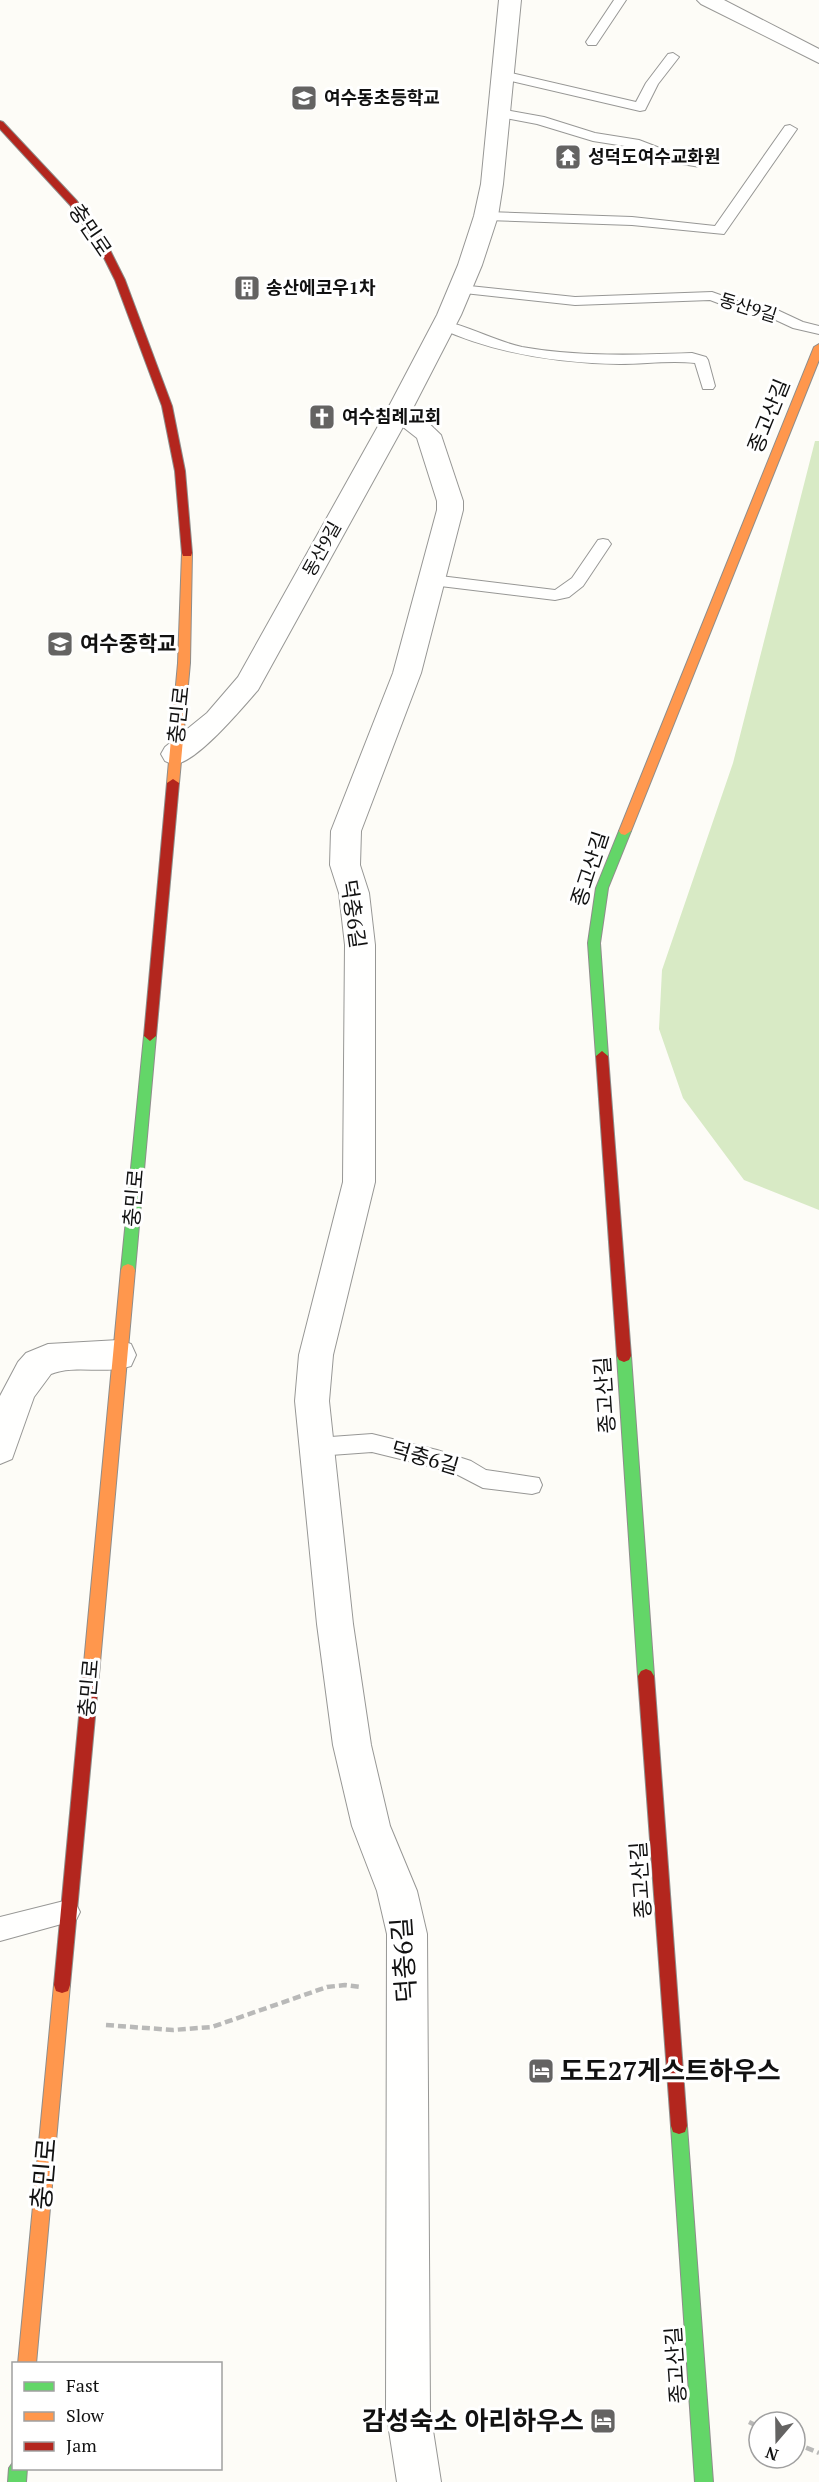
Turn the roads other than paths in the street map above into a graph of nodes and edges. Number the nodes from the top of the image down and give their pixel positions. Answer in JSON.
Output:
{"nodes":[{"id":1,"x":510,"y":0,"type":"edge"},
{"id":2,"x":620,"y":0,"type":"edge"},
{"id":3,"x":725,"y":3,"type":"edge"},
{"id":4,"x":592,"y":42,"type":"dead end"},
{"id":5,"x":673,"y":57,"type":"dead end"},
{"id":6,"x":819,"y":57,"type":"edge"},
{"id":7,"x":503,"y":75,"type":"junction"},
{"id":8,"x":500,"y":112,"type":"junction"},
{"id":9,"x":0,"y":124,"type":"edge"},
{"id":10,"x":790,"y":129,"type":"dead end"},
{"id":11,"x":700,"y":163,"type":"dead end"},
{"id":12,"x":486,"y":216,"type":"junction"},
{"id":13,"x":460,"y":289,"type":"junction"},
{"id":14,"x":444,"y":325,"type":"junction"},
{"id":15,"x":819,"y":330,"type":"edge"},
{"id":16,"x":819,"y":347,"type":"edge"},
{"id":17,"x":708,"y":386,"type":"dead end"},
{"id":18,"x":399,"y":410,"type":"junction"},
{"id":19,"x":603,"y":544,"type":"dead end"},
{"id":20,"x":432,"y":580,"type":"junction"},
{"id":21,"x":175,"y":754,"type":"junction"},
{"id":22,"x":119,"y":1356,"type":"junction"},
{"id":23,"x":316,"y":1447,"type":"junction"},
{"id":24,"x":0,"y":1448,"type":"edge"},
{"id":25,"x":532,"y":1485,"type":"dead end"},
{"id":26,"x":68,"y":1912,"type":"junction"},
{"id":27,"x":0,"y":1929,"type":"edge"},
{"id":28,"x":27,"y":2362,"type":"edge"},
{"id":29,"x":418,"y":2482,"type":"edge"},
{"id":30,"x":704,"y":2482,"type":"edge"}],
"edges":[{"from":1,"to":7,"type":"street","name":"동산9길"},
{"from":2,"to":4,"type":"lane"},
{"from":3,"to":6,"type":"street"},
{"from":5,"to":7,"type":"lane"},
{"from":7,"to":8,"type":"street","name":"동산9길"},
{"from":8,"to":11,"type":"lane"},
{"from":8,"to":12,"type":"street","name":"동산9길"},
{"from":9,"to":21,"type":"street","name":"충민로"},
{"from":10,"to":12,"type":"lane"},
{"from":12,"to":13,"type":"street","name":"동산9길"},
{"from":13,"to":14,"type":"street","name":"동산9길"},
{"from":13,"to":15,"type":"lane","name":"동산9길"},
{"from":14,"to":17,"type":"lane"},
{"from":14,"to":18,"type":"street","name":"동산9길"},
{"from":16,"to":30,"type":"street","name":"종고산길"},
{"from":18,"to":20,"type":"street","name":"덕충6길"},
{"from":18,"to":21,"type":"street","name":"동산9길"},
{"from":19,"to":20,"type":"lane"},
{"from":20,"to":23,"type":"street","name":"덕충6길"},
{"from":21,"to":22,"type":"street","name":"충민로"},
{"from":22,"to":24,"type":"street"},
{"from":22,"to":26,"type":"street","name":"충민로"},
{"from":23,"to":25,"type":"lane","name":"덕충6길"},
{"from":23,"to":29,"type":"street","name":"덕충6길"},
{"from":26,"to":27,"type":"lane"},
{"from":26,"to":28,"type":"street","name":"충민로"}]}
